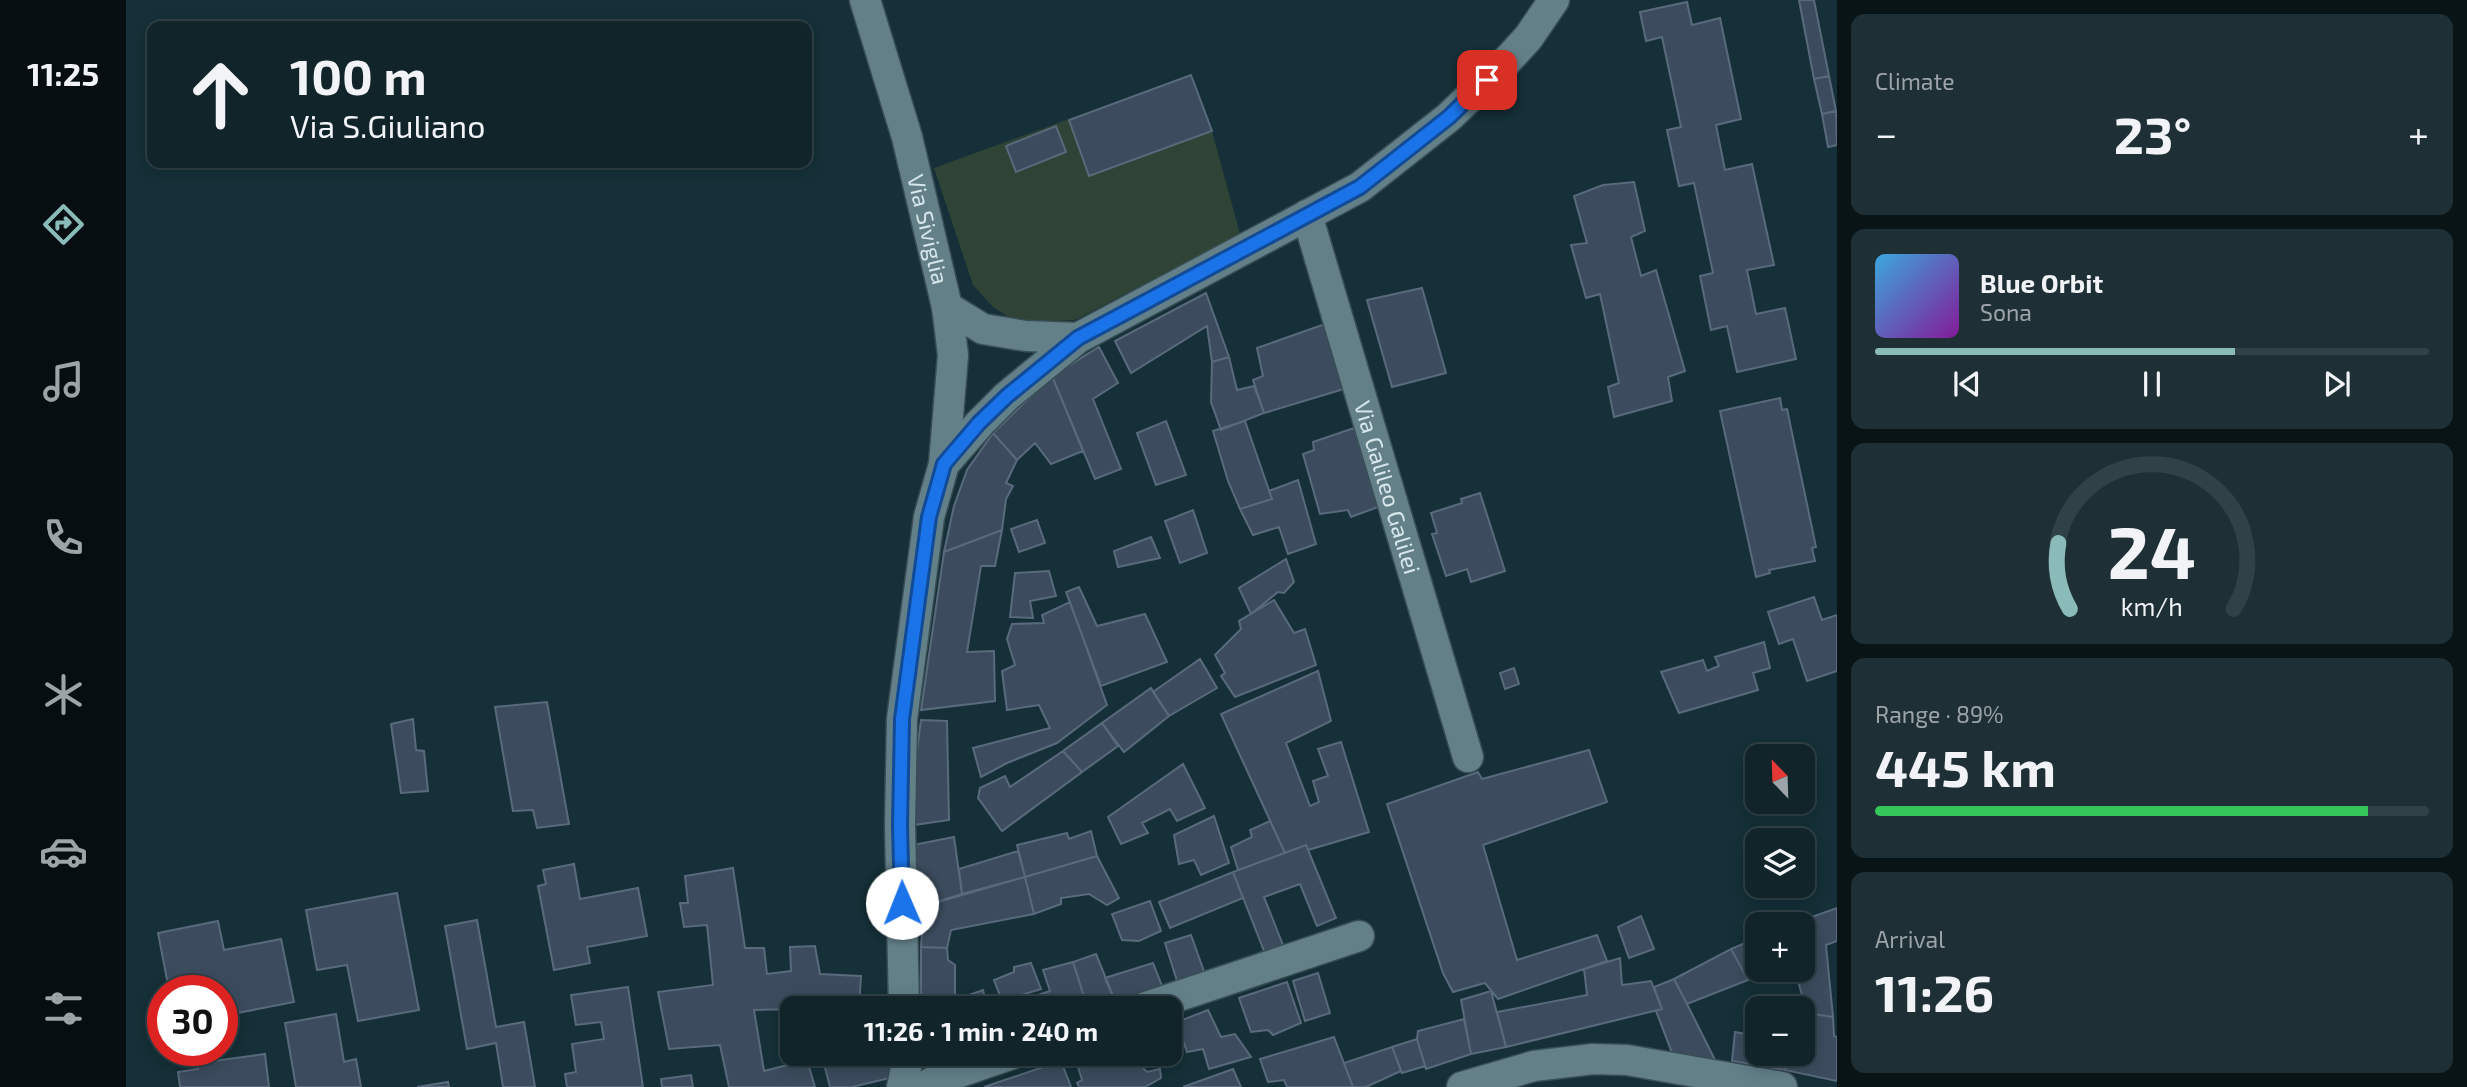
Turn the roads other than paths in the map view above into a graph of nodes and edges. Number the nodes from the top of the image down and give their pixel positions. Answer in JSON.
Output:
{"nodes":[{"id":1,"x":865,"y":0,"type":"edge"},
{"id":2,"x":1555,"y":0,"type":"edge"},
{"id":3,"x":1307,"y":215,"type":"junction"},
{"id":4,"x":947,"y":307,"type":"junction"},
{"id":5,"x":1078,"y":338,"type":"junction"},
{"id":6,"x":944,"y":464,"type":"junction"},
{"id":7,"x":1468,"y":757,"type":"dead end"},
{"id":8,"x":1359,"y":936,"type":"dead end"},
{"id":9,"x":904,"y":996,"type":"edge"},
{"id":10,"x":1179,"y":996,"type":"edge"},
{"id":11,"x":906,"y":1066,"type":"edge"},
{"id":12,"x":977,"y":1066,"type":"edge"},
{"id":13,"x":902,"y":1087,"type":"edge"},
{"id":14,"x":924,"y":1087,"type":"edge"},
{"id":15,"x":1462,"y":1087,"type":"edge"},
{"id":16,"x":1782,"y":1087,"type":"edge"}],
"edges":[{"from":1,"to":4,"type":"street","name":"Via Siviglia"},
{"from":2,"to":3,"type":"street"},
{"from":3,"to":5,"type":"street"},
{"from":3,"to":7,"type":"street","name":"Via Galileo Galilei"},
{"from":4,"to":5,"type":"street"},
{"from":4,"to":6,"type":"street","name":"Via Siviglia"},
{"from":5,"to":6,"type":"street"},
{"from":6,"to":9,"type":"street"},
{"from":8,"to":10,"type":"street"},
{"from":11,"to":13,"type":"street"},
{"from":12,"to":14,"type":"street"},
{"from":15,"to":16,"type":"street"}]}
